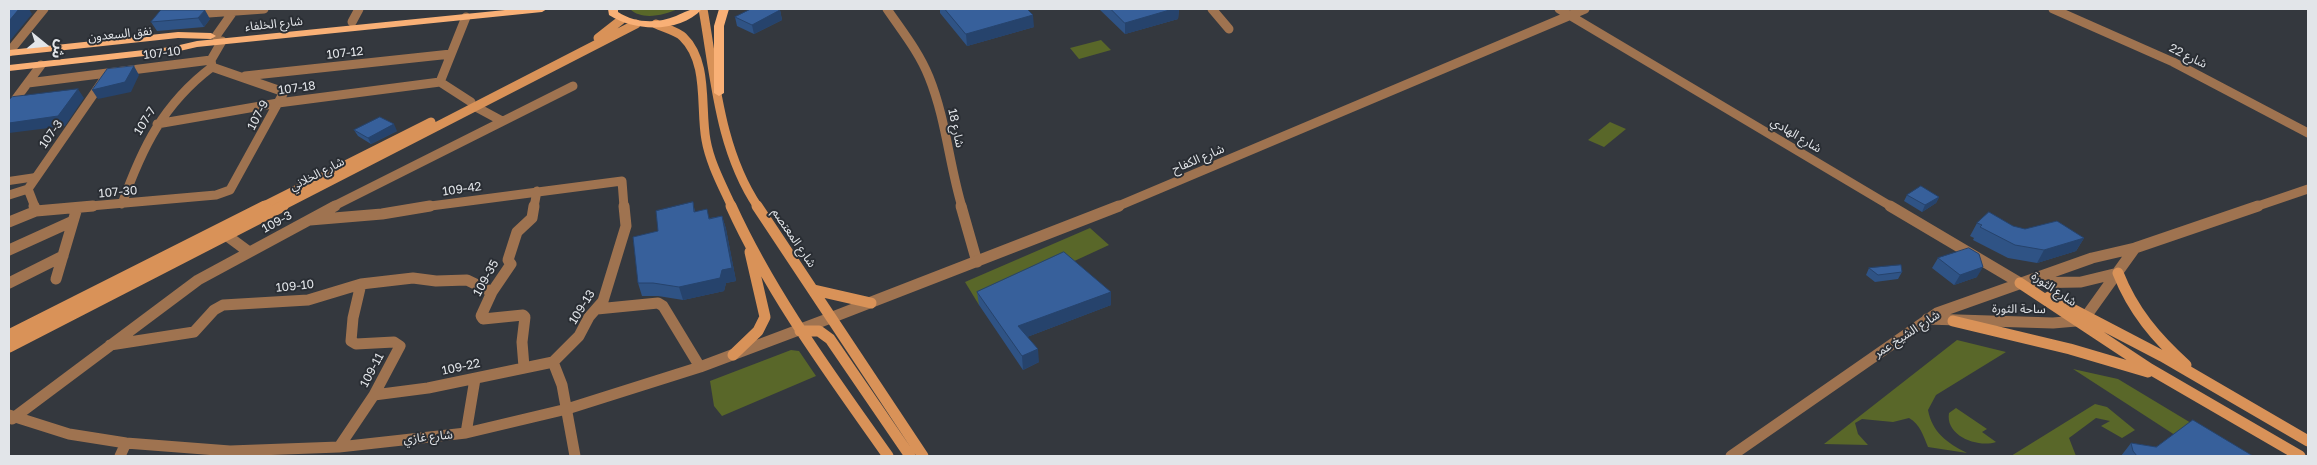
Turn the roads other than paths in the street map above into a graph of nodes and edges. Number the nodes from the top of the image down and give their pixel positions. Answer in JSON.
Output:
{"nodes":[{"id":1,"x":44,"y":9,"type":"edge"},
{"id":2,"x":264,"y":9,"type":"edge"},
{"id":3,"x":359,"y":9,"type":"edge"},
{"id":4,"x":542,"y":9,"type":"edge"},
{"id":5,"x":613,"y":9,"type":"edge"},
{"id":6,"x":697,"y":9,"type":"edge"},
{"id":7,"x":704,"y":9,"type":"edge"},
{"id":8,"x":724,"y":9,"type":"edge"},
{"id":9,"x":887,"y":9,"type":"edge"},
{"id":10,"x":1212,"y":9,"type":"edge"},
{"id":11,"x":1559,"y":9,"type":"edge"},
{"id":12,"x":1585,"y":9,"type":"edge"},
{"id":13,"x":2053,"y":9,"type":"edge"},
{"id":14,"x":234,"y":10,"type":"edge"},
{"id":15,"x":194,"y":12,"type":"edge"},
{"id":16,"x":463,"y":13,"type":"edge"},
{"id":17,"x":1569,"y":15,"type":"junction"},
{"id":18,"x":621,"y":20,"type":"junction"},
{"id":19,"x":352,"y":22,"type":"junction"},
{"id":20,"x":636,"y":24,"type":"junction"},
{"id":21,"x":656,"y":24,"type":"junction"},
{"id":22,"x":1229,"y":29,"type":"dead end"},
{"id":23,"x":204,"y":37,"type":"junction"},
{"id":24,"x":219,"y":39,"type":"junction"},
{"id":25,"x":193,"y":45,"type":"junction"},
{"id":26,"x":9,"y":53,"type":"edge"},
{"id":27,"x":451,"y":54,"type":"junction"},
{"id":28,"x":9,"y":58,"type":"edge"},
{"id":29,"x":9,"y":63,"type":"edge"},
{"id":30,"x":211,"y":64,"type":"junction"},
{"id":31,"x":41,"y":65,"type":"junction"},
{"id":32,"x":9,"y":68,"type":"edge"},
{"id":33,"x":108,"y":73,"type":"junction"},
{"id":34,"x":241,"y":76,"type":"junction"},
{"id":35,"x":440,"y":82,"type":"junction"},
{"id":36,"x":28,"y":83,"type":"junction"},
{"id":37,"x":573,"y":86,"type":"dead end"},
{"id":38,"x":719,"y":93,"type":"junction"},
{"id":39,"x":278,"y":103,"type":"junction"},
{"id":40,"x":474,"y":104,"type":"junction"},
{"id":41,"x":9,"y":108,"type":"edge"},
{"id":42,"x":502,"y":121,"type":"junction"},
{"id":43,"x":157,"y":124,"type":"junction"},
{"id":44,"x":2308,"y":133,"type":"edge"},
{"id":45,"x":36,"y":177,"type":"junction"},
{"id":46,"x":620,"y":180,"type":"joint"},
{"id":47,"x":9,"y":181,"type":"edge"},
{"id":48,"x":28,"y":189,"type":"junction"},
{"id":49,"x":2308,"y":189,"type":"edge"},
{"id":50,"x":230,"y":190,"type":"joint"},
{"id":51,"x":537,"y":191,"type":"junction"},
{"id":52,"x":9,"y":195,"type":"edge"},
{"id":53,"x":122,"y":204,"type":"junction"},
{"id":54,"x":76,"y":208,"type":"junction"},
{"id":55,"x":36,"y":211,"type":"junction"},
{"id":56,"x":307,"y":220,"type":"junction"},
{"id":57,"x":73,"y":221,"type":"junction"},
{"id":58,"x":9,"y":222,"type":"edge"},
{"id":59,"x":226,"y":235,"type":"junction"},
{"id":60,"x":748,"y":241,"type":"junction"},
{"id":61,"x":2135,"y":248,"type":"junction"},
{"id":62,"x":9,"y":250,"type":"edge"},
{"id":63,"x":249,"y":252,"type":"junction"},
{"id":64,"x":63,"y":256,"type":"junction"},
{"id":65,"x":978,"y":262,"type":"junction"},
{"id":66,"x":2118,"y":273,"type":"junction"},
{"id":67,"x":56,"y":279,"type":"dead end"},
{"id":68,"x":9,"y":283,"type":"edge"},
{"id":69,"x":2020,"y":283,"type":"junction"},
{"id":70,"x":361,"y":284,"type":"junction"},
{"id":71,"x":814,"y":290,"type":"junction"},
{"id":72,"x":492,"y":292,"type":"junction"},
{"id":73,"x":871,"y":304,"type":"junction"},
{"id":74,"x":597,"y":309,"type":"junction"},
{"id":75,"x":833,"y":317,"type":"junction"},
{"id":76,"x":2082,"y":318,"type":"junction"},
{"id":77,"x":1926,"y":319,"type":"junction"},
{"id":78,"x":1953,"y":321,"type":"junction"},
{"id":79,"x":800,"y":330,"type":"junction"},
{"id":80,"x":9,"y":335,"type":"edge"},
{"id":81,"x":109,"y":345,"type":"junction"},
{"id":82,"x":9,"y":347,"type":"edge"},
{"id":83,"x":733,"y":355,"type":"junction"},
{"id":84,"x":553,"y":362,"type":"junction"},
{"id":85,"x":524,"y":368,"type":"junction"},
{"id":86,"x":700,"y":368,"type":"junction"},
{"id":87,"x":2162,"y":376,"type":"junction"},
{"id":88,"x":475,"y":379,"type":"junction"},
{"id":89,"x":2204,"y":380,"type":"junction"},
{"id":90,"x":374,"y":395,"type":"junction"},
{"id":91,"x":567,"y":409,"type":"junction"},
{"id":92,"x":11,"y":418,"type":"edge"},
{"id":93,"x":466,"y":433,"type":"junction"},
{"id":94,"x":2308,"y":441,"type":"edge"},
{"id":95,"x":126,"y":442,"type":"junction"},
{"id":96,"x":339,"y":446,"type":"junction"},
{"id":97,"x":287,"y":453,"type":"edge"},
{"id":98,"x":248,"y":454,"type":"edge"},
{"id":99,"x":120,"y":456,"type":"edge"},
{"id":100,"x":576,"y":456,"type":"edge"},
{"id":101,"x":888,"y":456,"type":"edge"},
{"id":102,"x":910,"y":456,"type":"edge"},
{"id":103,"x":923,"y":456,"type":"edge"},
{"id":104,"x":1731,"y":456,"type":"edge"},
{"id":105,"x":2300,"y":456,"type":"edge"}],
"edges":[{"from":1,"to":26,"type":"street"},
{"from":2,"to":14,"type":"street"},
{"from":3,"to":19,"type":"street"},
{"from":4,"to":16,"type":"main road","name":"شارع الخلفاء"},
{"from":5,"to":18,"type":"main road"},
{"from":6,"to":21,"type":"main road"},
{"from":7,"to":38,"type":"main road","name":"شارع المعتصم"},
{"from":8,"to":38,"type":"main road"},
{"from":9,"to":65,"type":"street","name":"شارع 18"},
{"from":10,"to":22,"type":"street"},
{"from":11,"to":17,"type":"street","name":"شارع الهادي"},
{"from":12,"to":17,"type":"street","name":"شارع الكفاح"},
{"from":13,"to":44,"type":"street","name":"شارع 22"},
{"from":14,"to":15,"type":"street"},
{"from":14,"to":24,"type":"street"},
{"from":16,"to":19,"type":"main road","name":"شارع الخلفاء"},
{"from":16,"to":24,"type":"main road","name":"شارع الخلفاء"},
{"from":16,"to":27,"type":"street"},
{"from":17,"to":65,"type":"street","name":"شارع الكفاح"},
{"from":17,"to":69,"type":"street","name":"شارع الهادي"},
{"from":18,"to":20,"type":"main road"},
{"from":18,"to":40,"type":"main road","name":"شارع الخلاني"},
{"from":19,"to":24,"type":"main road","name":"شارع الخلفاء"},
{"from":20,"to":21,"type":"main road"},
{"from":20,"to":40,"type":"main road","name":"شارع الخلاني"},
{"from":21,"to":60,"type":"main road"},
{"from":23,"to":24,"type":"main road","name":"شارع الخلفاء"},
{"from":23,"to":26,"type":"main road","name":"شارع الخلفاء"},
{"from":23,"to":28,"type":"main road","name":"نفق السعدون"},
{"from":24,"to":25,"type":"main road","name":"شارع الخلفاء"},
{"from":24,"to":30,"type":"street"},
{"from":25,"to":29,"type":"main road","name":"نفق السعدون"},
{"from":25,"to":31,"type":"main road","name":"شارع الخلفاء"},
{"from":27,"to":34,"type":"street","name":"107-12"},
{"from":27,"to":35,"type":"street"},
{"from":30,"to":33,"type":"street","name":"107-10"},
{"from":30,"to":34,"type":"street","name":"107-9"},
{"from":30,"to":43,"type":"street","name":"107-7"},
{"from":31,"to":32,"type":"main road","name":"شارع الخلفاء"},
{"from":31,"to":36,"type":"street"},
{"from":33,"to":36,"type":"street","name":"107-10"},
{"from":33,"to":45,"type":"street","name":"107-3"},
{"from":34,"to":39,"type":"street","name":"107-9"},
{"from":35,"to":39,"type":"street","name":"107-18"},
{"from":35,"to":40,"type":"street"},
{"from":36,"to":41,"type":"street"},
{"from":37,"to":42,"type":"street","name":"109-3"},
{"from":38,"to":71,"type":"main road","name":"شارع المعتصم"},
{"from":39,"to":43,"type":"street","name":"107-18"},
{"from":39,"to":50,"type":"street","name":"107-9"},
{"from":40,"to":42,"type":"street"},
{"from":40,"to":59,"type":"main road","name":"شارع الخلاني"},
{"from":40,"to":80,"type":"main road","name":"شارع الخلاني"},
{"from":42,"to":56,"type":"street","name":"109-3"},
{"from":43,"to":53,"type":"street","name":"107-7"},
{"from":45,"to":47,"type":"street"},
{"from":45,"to":48,"type":"street","name":"107-3"},
{"from":46,"to":51,"type":"street","name":"109-42"},
{"from":46,"to":74,"type":"street","name":"109-13"},
{"from":48,"to":52,"type":"street"},
{"from":48,"to":55,"type":"street"},
{"from":49,"to":61,"type":"street","name":"شارع الشيخ عمر"},
{"from":50,"to":53,"type":"street","name":"107-30"},
{"from":51,"to":56,"type":"street","name":"109-42"},
{"from":51,"to":72,"type":"street","name":"109-35"},
{"from":53,"to":54,"type":"street","name":"107-30"},
{"from":54,"to":55,"type":"street","name":"107-30"},
{"from":54,"to":57,"type":"street"},
{"from":55,"to":58,"type":"street","name":"107-30"},
{"from":56,"to":63,"type":"street","name":"109-3"},
{"from":57,"to":62,"type":"street"},
{"from":57,"to":64,"type":"street"},
{"from":59,"to":63,"type":"street"},
{"from":59,"to":82,"type":"main road","name":"شارع الخلاني"},
{"from":60,"to":79,"type":"main road"},
{"from":60,"to":83,"type":"main road"},
{"from":61,"to":66,"type":"street"},
{"from":61,"to":69,"type":"street","name":"شارع الشيخ عمر"},
{"from":63,"to":81,"type":"street","name":"109-3"},
{"from":64,"to":67,"type":"street"},
{"from":64,"to":68,"type":"street"},
{"from":65,"to":73,"type":"street","name":"شارع الكفاح"},
{"from":66,"to":69,"type":"street"},
{"from":66,"to":76,"type":"street"},
{"from":66,"to":89,"type":"main road"},
{"from":69,"to":76,"type":"main road","name":"شارع الثورة"},
{"from":69,"to":77,"type":"street","name":"شارع الشيخ عمر"},
{"from":70,"to":72,"type":"street","name":"109-10"},
{"from":70,"to":81,"type":"street","name":"109-10"},
{"from":70,"to":90,"type":"street","name":"109-11"},
{"from":71,"to":73,"type":"main road"},
{"from":71,"to":75,"type":"main road","name":"شارع المعتصم"},
{"from":72,"to":85,"type":"street","name":"109-35"},
{"from":73,"to":75,"type":"street","name":"شارع الكفاح"},
{"from":74,"to":84,"type":"street","name":"109-13"},
{"from":74,"to":86,"type":"street"},
{"from":75,"to":79,"type":"street","name":"شارع غازي"},
{"from":75,"to":103,"type":"main road","name":"شارع المعتصم"},
{"from":76,"to":78,"type":"street","name":"ساحة الثورة"},
{"from":76,"to":87,"type":"main road","name":"شارع الثورة"},
{"from":76,"to":89,"type":"main road","name":"شارع الثورة"},
{"from":77,"to":78,"type":"street","name":"ساحة الثورة"},
{"from":77,"to":104,"type":"street","name":"شارع الشيخ عمر"},
{"from":78,"to":87,"type":"main road"},
{"from":79,"to":83,"type":"street","name":"شارع غازي"},
{"from":79,"to":101,"type":"main road"},
{"from":79,"to":102,"type":"main road"},
{"from":81,"to":92,"type":"street","name":"109-3"},
{"from":83,"to":86,"type":"street","name":"شارع غازي"},
{"from":84,"to":85,"type":"street","name":"109-22"},
{"from":84,"to":91,"type":"street"},
{"from":85,"to":88,"type":"street","name":"109-22"},
{"from":86,"to":91,"type":"street","name":"شارع غازي"},
{"from":87,"to":105,"type":"main road","name":"شارع الثورة"},
{"from":88,"to":90,"type":"street","name":"109-22"},
{"from":88,"to":93,"type":"street"},
{"from":89,"to":94,"type":"main road","name":"شارع الثورة"},
{"from":90,"to":96,"type":"street","name":"109-11"},
{"from":91,"to":93,"type":"street","name":"شارع غازي"},
{"from":91,"to":100,"type":"street"},
{"from":92,"to":95,"type":"street","name":"شارع غازي"},
{"from":93,"to":96,"type":"street","name":"شارع غازي"},
{"from":95,"to":98,"type":"street","name":"شارع غازي"},
{"from":95,"to":99,"type":"street"},
{"from":96,"to":97,"type":"street","name":"شارع غازي"},
{"from":97,"to":98,"type":"street","name":"شارع غازي"}]}
